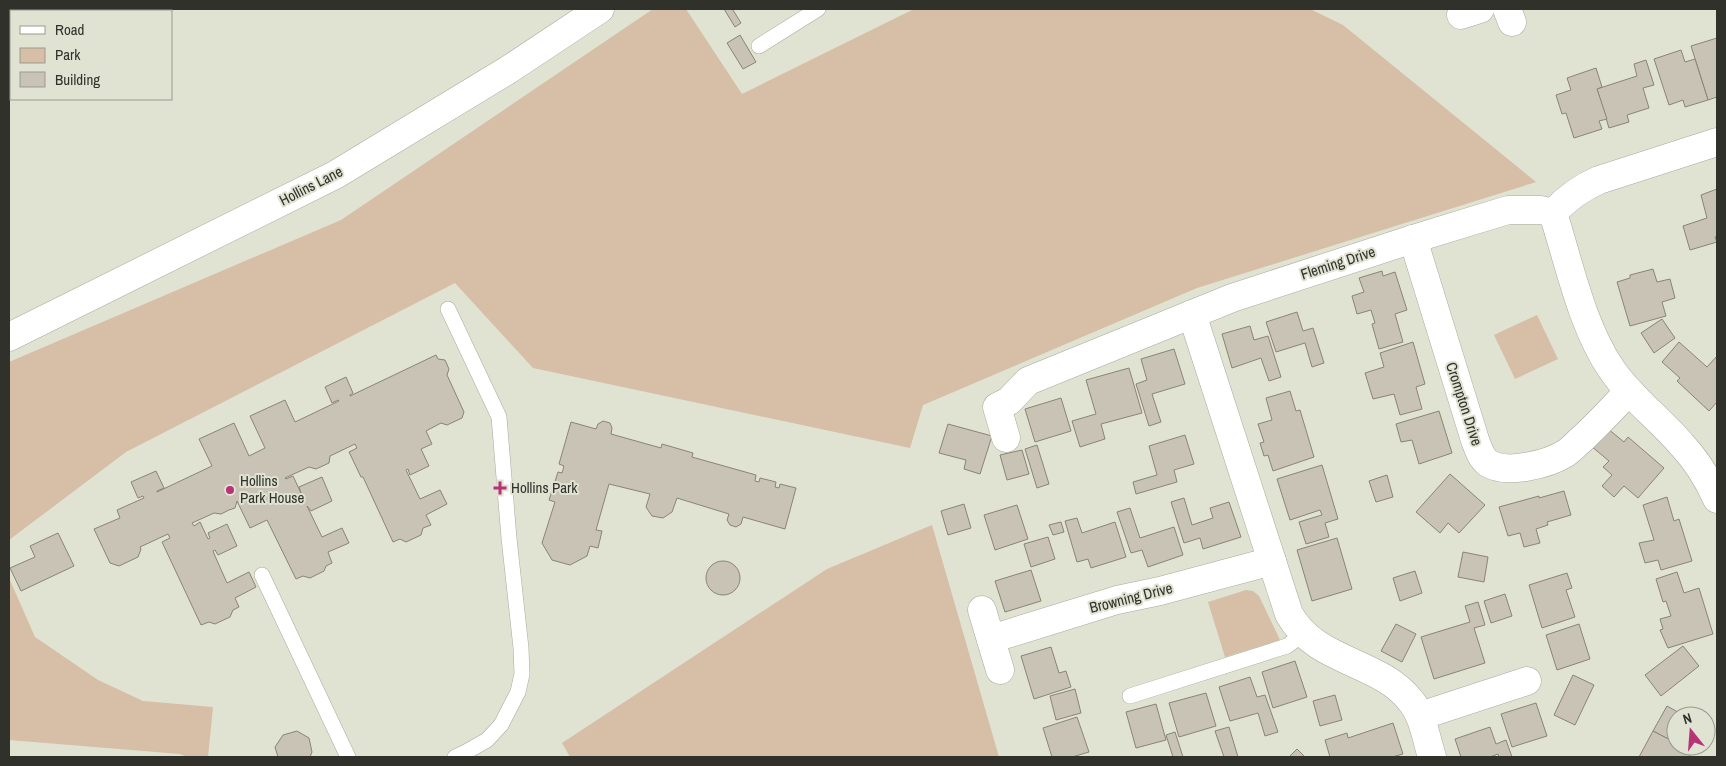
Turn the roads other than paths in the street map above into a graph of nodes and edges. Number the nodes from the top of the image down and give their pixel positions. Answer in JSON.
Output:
{"nodes":[{"id":1,"x":600,"y":9,"type":"edge"},
{"id":2,"x":818,"y":9,"type":"edge"},
{"id":3,"x":759,"y":46,"type":"dead end"},
{"id":4,"x":1717,"y":142,"type":"edge"},
{"id":5,"x":1553,"y":213,"type":"junction"},
{"id":6,"x":1413,"y":239,"type":"junction"},
{"id":7,"x":448,"y":309,"type":"dead end"},
{"id":8,"x":1192,"y":314,"type":"junction"},
{"id":9,"x":9,"y":337,"type":"edge"},
{"id":10,"x":1628,"y":391,"type":"junction"},
{"id":11,"x":1006,"y":438,"type":"dead end"},
{"id":12,"x":1717,"y":499,"type":"edge"},
{"id":13,"x":1272,"y":561,"type":"junction"},
{"id":14,"x":262,"y":575,"type":"dead end"},
{"id":15,"x":982,"y":610,"type":"dead end"},
{"id":16,"x":1303,"y":634,"type":"junction"},
{"id":17,"x":991,"y":639,"type":"junction"},
{"id":18,"x":1000,"y":670,"type":"dead end"},
{"id":19,"x":1526,"y":681,"type":"dead end"},
{"id":20,"x":1130,"y":696,"type":"dead end"},
{"id":21,"x":1420,"y":716,"type":"junction"},
{"id":22,"x":348,"y":757,"type":"edge"},
{"id":23,"x":455,"y":757,"type":"edge"},
{"id":24,"x":1432,"y":757,"type":"edge"}],
"edges":[{"from":1,"to":9,"type":"street","name":"Hollins Lane"},
{"from":2,"to":3,"type":"lane"},
{"from":4,"to":5,"type":"street"},
{"from":5,"to":6,"type":"street","name":"Fleming Drive"},
{"from":5,"to":10,"type":"street"},
{"from":6,"to":8,"type":"street","name":"Fleming Drive"},
{"from":6,"to":10,"type":"street","name":"Crompton Drive"},
{"from":7,"to":23,"type":"lane"},
{"from":8,"to":11,"type":"street","name":"Fleming Drive"},
{"from":8,"to":13,"type":"street"},
{"from":10,"to":12,"type":"street"},
{"from":13,"to":16,"type":"street"},
{"from":13,"to":17,"type":"street","name":"Browning Drive"},
{"from":14,"to":22,"type":"lane"},
{"from":15,"to":17,"type":"street"},
{"from":16,"to":20,"type":"lane"},
{"from":16,"to":21,"type":"street"},
{"from":17,"to":18,"type":"street"},
{"from":19,"to":21,"type":"street"},
{"from":21,"to":24,"type":"street"}]}
